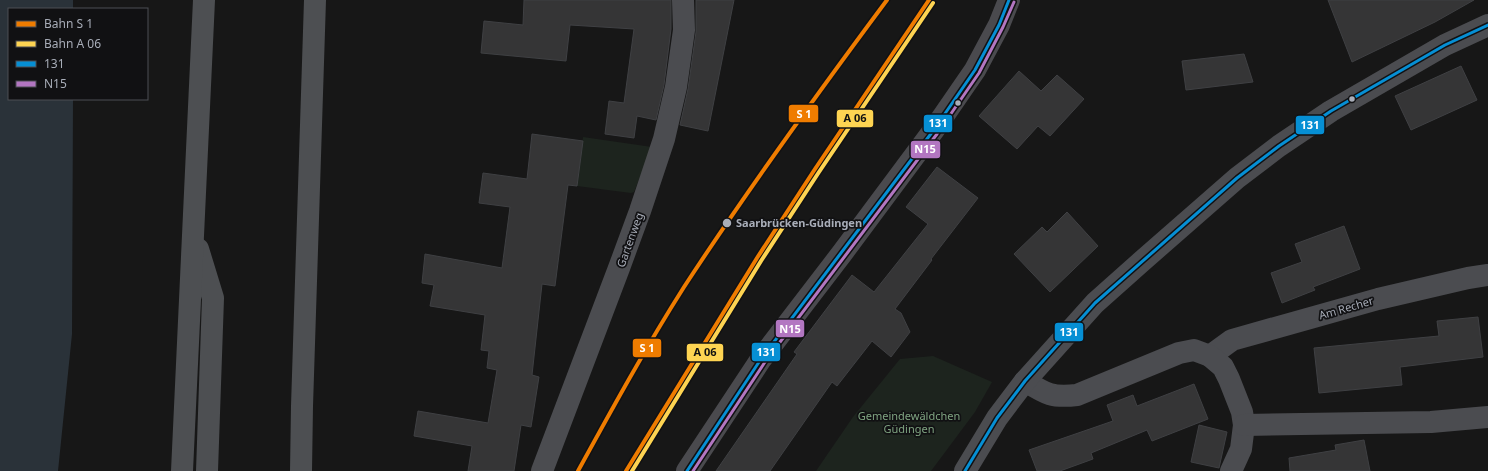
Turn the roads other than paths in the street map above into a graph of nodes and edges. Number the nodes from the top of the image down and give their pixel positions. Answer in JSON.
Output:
{"nodes":[{"id":1,"x":204,"y":0,"type":"edge"},
{"id":2,"x":316,"y":0,"type":"edge"},
{"id":3,"x":683,"y":0,"type":"edge"},
{"id":4,"x":1009,"y":0,"type":"edge"},
{"id":5,"x":1488,"y":25,"type":"edge"},
{"id":6,"x":193,"y":233,"type":"junction"},
{"id":7,"x":1488,"y":275,"type":"edge"},
{"id":8,"x":1210,"y":356,"type":"junction"},
{"id":9,"x":1025,"y":381,"type":"junction"},
{"id":10,"x":1488,"y":417,"type":"edge"},
{"id":11,"x":1244,"y":426,"type":"junction"},
{"id":12,"x":182,"y":471,"type":"edge"},
{"id":13,"x":207,"y":471,"type":"edge"},
{"id":14,"x":301,"y":471,"type":"edge"},
{"id":15,"x":542,"y":471,"type":"edge"},
{"id":16,"x":687,"y":471,"type":"edge"},
{"id":17,"x":965,"y":471,"type":"edge"},
{"id":18,"x":1231,"y":471,"type":"edge"}],
"edges":[{"from":1,"to":6,"type":"main road"},
{"from":2,"to":14,"type":"main road"},
{"from":3,"to":15,"type":"street","name":"Gartenweg"},
{"from":4,"to":16,"type":"street"},
{"from":5,"to":9,"type":"street"},
{"from":6,"to":12,"type":"main road"},
{"from":6,"to":13,"type":"main road"},
{"from":7,"to":8,"type":"street","name":"Am Recher"},
{"from":8,"to":9,"type":"street"},
{"from":8,"to":11,"type":"street"},
{"from":9,"to":17,"type":"street"},
{"from":10,"to":11,"type":"street"},
{"from":11,"to":18,"type":"street"}]}
